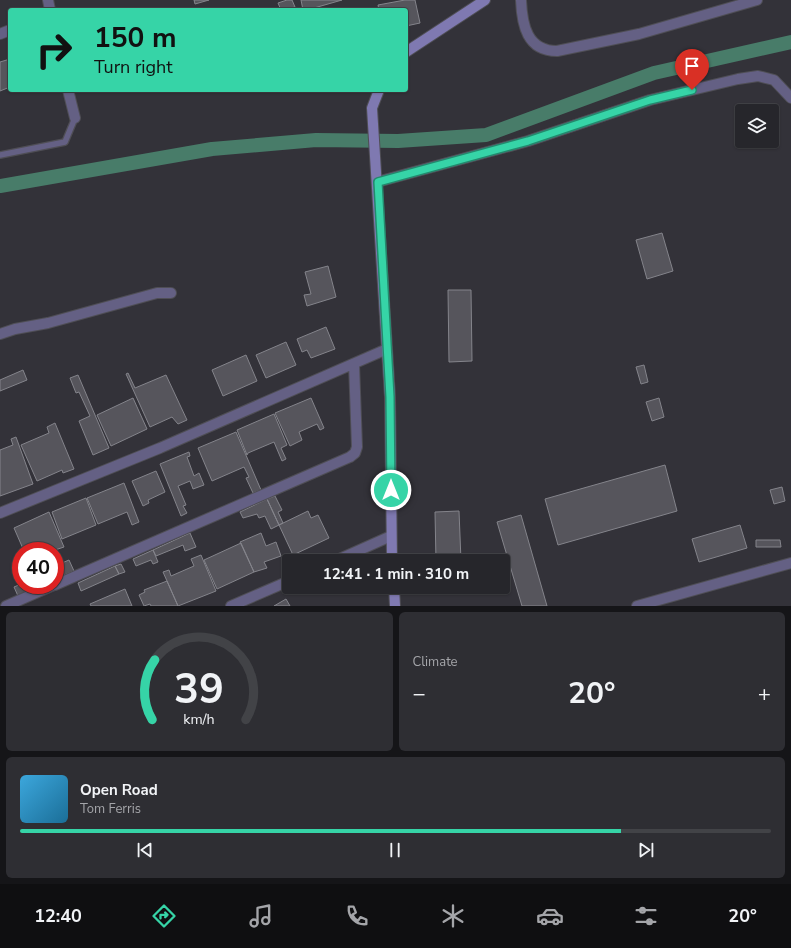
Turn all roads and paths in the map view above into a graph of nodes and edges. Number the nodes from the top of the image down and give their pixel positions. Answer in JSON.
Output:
{"nodes":[{"id":1,"x":485,"y":0,"type":"edge"},
{"id":2,"x":521,"y":0,"type":"edge"},
{"id":3,"x":757,"y":0,"type":"edge"},
{"id":4,"x":408,"y":51,"type":"edge"},
{"id":5,"x":68,"y":92,"type":"edge"},
{"id":6,"x":377,"y":92,"type":"edge"},
{"id":7,"x":791,"y":98,"type":"edge"},
{"id":8,"x":75,"y":118,"type":"joint"},
{"id":9,"x":0,"y":156,"type":"edge"},
{"id":10,"x":378,"y":182,"type":"junction"},
{"id":11,"x":171,"y":294,"type":"dead end"},
{"id":12,"x":0,"y":334,"type":"edge"},
{"id":13,"x":387,"y":349,"type":"junction"},
{"id":14,"x":354,"y":364,"type":"junction"},
{"id":15,"x":0,"y":513,"type":"edge"},
{"id":16,"x":391,"y":536,"type":"junction"},
{"id":17,"x":351,"y":554,"type":"edge"},
{"id":18,"x":392,"y":554,"type":"edge"},
{"id":19,"x":791,"y":563,"type":"edge"},
{"id":20,"x":64,"y":581,"type":"edge"},
{"id":21,"x":282,"y":584,"type":"edge"},
{"id":22,"x":34,"y":594,"type":"edge"},
{"id":23,"x":394,"y":594,"type":"edge"},
{"id":24,"x":6,"y":606,"type":"edge"},
{"id":25,"x":231,"y":606,"type":"edge"},
{"id":26,"x":395,"y":606,"type":"edge"},
{"id":27,"x":637,"y":606,"type":"edge"}],
"edges":[{"from":1,"to":4,"type":"street"},
{"from":2,"to":3,"type":"street"},
{"from":5,"to":8,"type":"street"},
{"from":6,"to":10,"type":"street"},
{"from":7,"to":10,"type":"street"},
{"from":8,"to":9,"type":"lane"},
{"from":10,"to":13,"type":"street"},
{"from":11,"to":12,"type":"street"},
{"from":13,"to":14,"type":"street"},
{"from":13,"to":16,"type":"street"},
{"from":14,"to":15,"type":"street"},
{"from":14,"to":20,"type":"street"},
{"from":16,"to":17,"type":"street"},
{"from":16,"to":18,"type":"street"},
{"from":19,"to":27,"type":"street"},
{"from":21,"to":25,"type":"street"},
{"from":22,"to":24,"type":"street"},
{"from":23,"to":26,"type":"street"}]}
